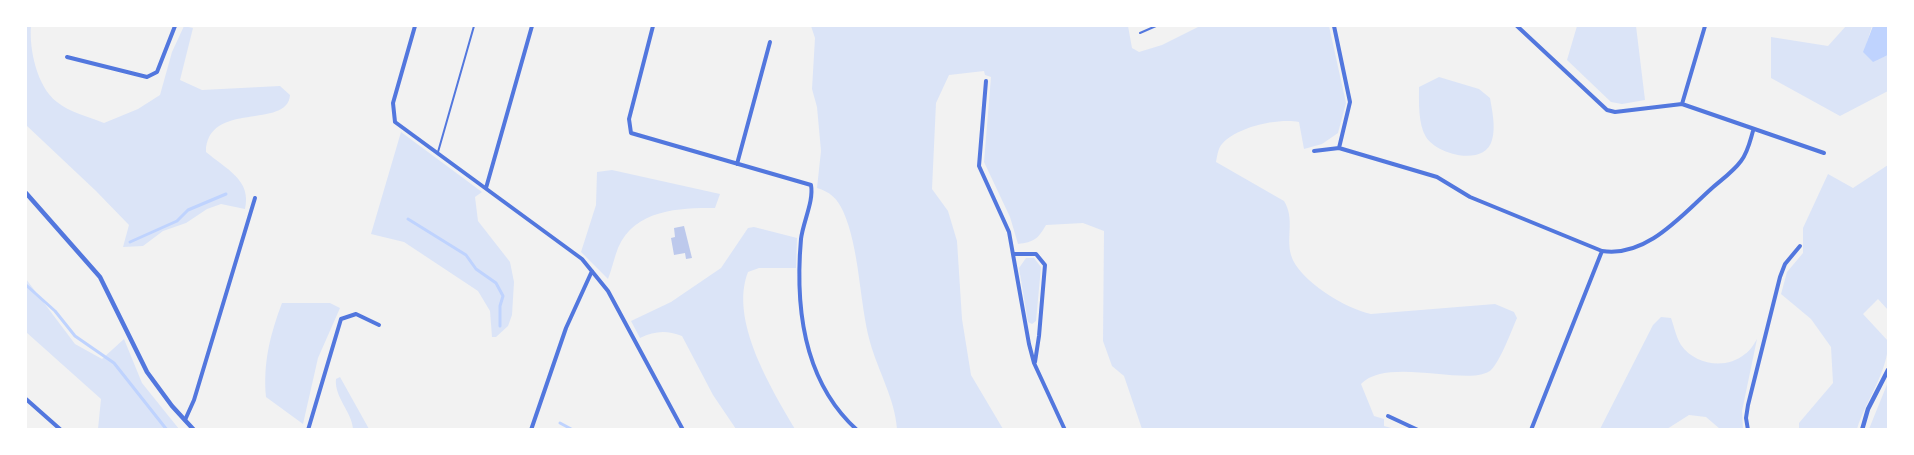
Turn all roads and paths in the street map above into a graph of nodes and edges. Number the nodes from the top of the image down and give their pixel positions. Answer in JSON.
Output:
{"nodes":[{"id":1,"x":175,"y":26,"type":"edge"},
{"id":2,"x":414,"y":26,"type":"edge"},
{"id":3,"x":474,"y":26,"type":"edge"},
{"id":4,"x":532,"y":26,"type":"edge"},
{"id":5,"x":653,"y":26,"type":"edge"},
{"id":6,"x":1156,"y":26,"type":"edge"},
{"id":7,"x":1335,"y":26,"type":"edge"},
{"id":8,"x":1517,"y":26,"type":"edge"},
{"id":9,"x":1705,"y":26,"type":"edge"},
{"id":10,"x":1140,"y":33,"type":"dead end"},
{"id":11,"x":770,"y":42,"type":"dead end"},
{"id":12,"x":67,"y":57,"type":"dead end"},
{"id":13,"x":986,"y":81,"type":"dead end"},
{"id":14,"x":1682,"y":104,"type":"junction"},
{"id":15,"x":1753,"y":131,"type":"junction"},
{"id":16,"x":1339,"y":148,"type":"junction"},
{"id":17,"x":438,"y":152,"type":"junction"},
{"id":18,"x":1314,"y":152,"type":"dead end"},
{"id":19,"x":1824,"y":153,"type":"dead end"},
{"id":20,"x":737,"y":164,"type":"junction"},
{"id":21,"x":486,"y":188,"type":"junction"},
{"id":22,"x":26,"y":193,"type":"edge"},
{"id":23,"x":255,"y":198,"type":"dead end"},
{"id":24,"x":1800,"y":246,"type":"dead end"},
{"id":25,"x":1602,"y":251,"type":"junction"},
{"id":26,"x":1012,"y":254,"type":"junction"},
{"id":27,"x":592,"y":271,"type":"junction"},
{"id":28,"x":380,"y":326,"type":"dead end"},
{"id":29,"x":1034,"y":363,"type":"junction"},
{"id":30,"x":1888,"y":370,"type":"edge"},
{"id":31,"x":26,"y":399,"type":"edge"},
{"id":32,"x":1388,"y":416,"type":"dead end"},
{"id":33,"x":185,"y":420,"type":"junction"},
{"id":34,"x":61,"y":429,"type":"edge"},
{"id":35,"x":194,"y":429,"type":"edge"},
{"id":36,"x":308,"y":429,"type":"edge"},
{"id":37,"x":531,"y":429,"type":"edge"},
{"id":38,"x":683,"y":429,"type":"edge"},
{"id":39,"x":857,"y":429,"type":"edge"},
{"id":40,"x":1065,"y":429,"type":"edge"},
{"id":41,"x":1418,"y":429,"type":"edge"},
{"id":42,"x":1531,"y":429,"type":"edge"},
{"id":43,"x":1748,"y":429,"type":"edge"},
{"id":44,"x":1862,"y":429,"type":"edge"}],
"edges":[{"from":1,"to":12,"type":"street"},
{"from":2,"to":17,"type":"street"},
{"from":3,"to":17,"type":"lane"},
{"from":4,"to":21,"type":"street"},
{"from":5,"to":20,"type":"street"},
{"from":6,"to":10,"type":"lane"},
{"from":7,"to":16,"type":"street"},
{"from":8,"to":14,"type":"street"},
{"from":9,"to":14,"type":"street"},
{"from":11,"to":20,"type":"street"},
{"from":13,"to":26,"type":"street"},
{"from":14,"to":15,"type":"street"},
{"from":15,"to":19,"type":"street"},
{"from":15,"to":25,"type":"street"},
{"from":16,"to":18,"type":"street"},
{"from":16,"to":25,"type":"street"},
{"from":17,"to":21,"type":"street"},
{"from":20,"to":39,"type":"street"},
{"from":21,"to":27,"type":"street"},
{"from":22,"to":33,"type":"street"},
{"from":23,"to":33,"type":"street"},
{"from":24,"to":43,"type":"street"},
{"from":25,"to":42,"type":"street"},
{"from":26,"to":29,"type":"street"},
{"from":26,"to":29,"type":"street"},
{"from":27,"to":37,"type":"street"},
{"from":27,"to":38,"type":"street"},
{"from":28,"to":36,"type":"street"},
{"from":29,"to":40,"type":"street"},
{"from":30,"to":44,"type":"street"},
{"from":31,"to":34,"type":"street"},
{"from":32,"to":41,"type":"street"},
{"from":33,"to":35,"type":"street"}]}
